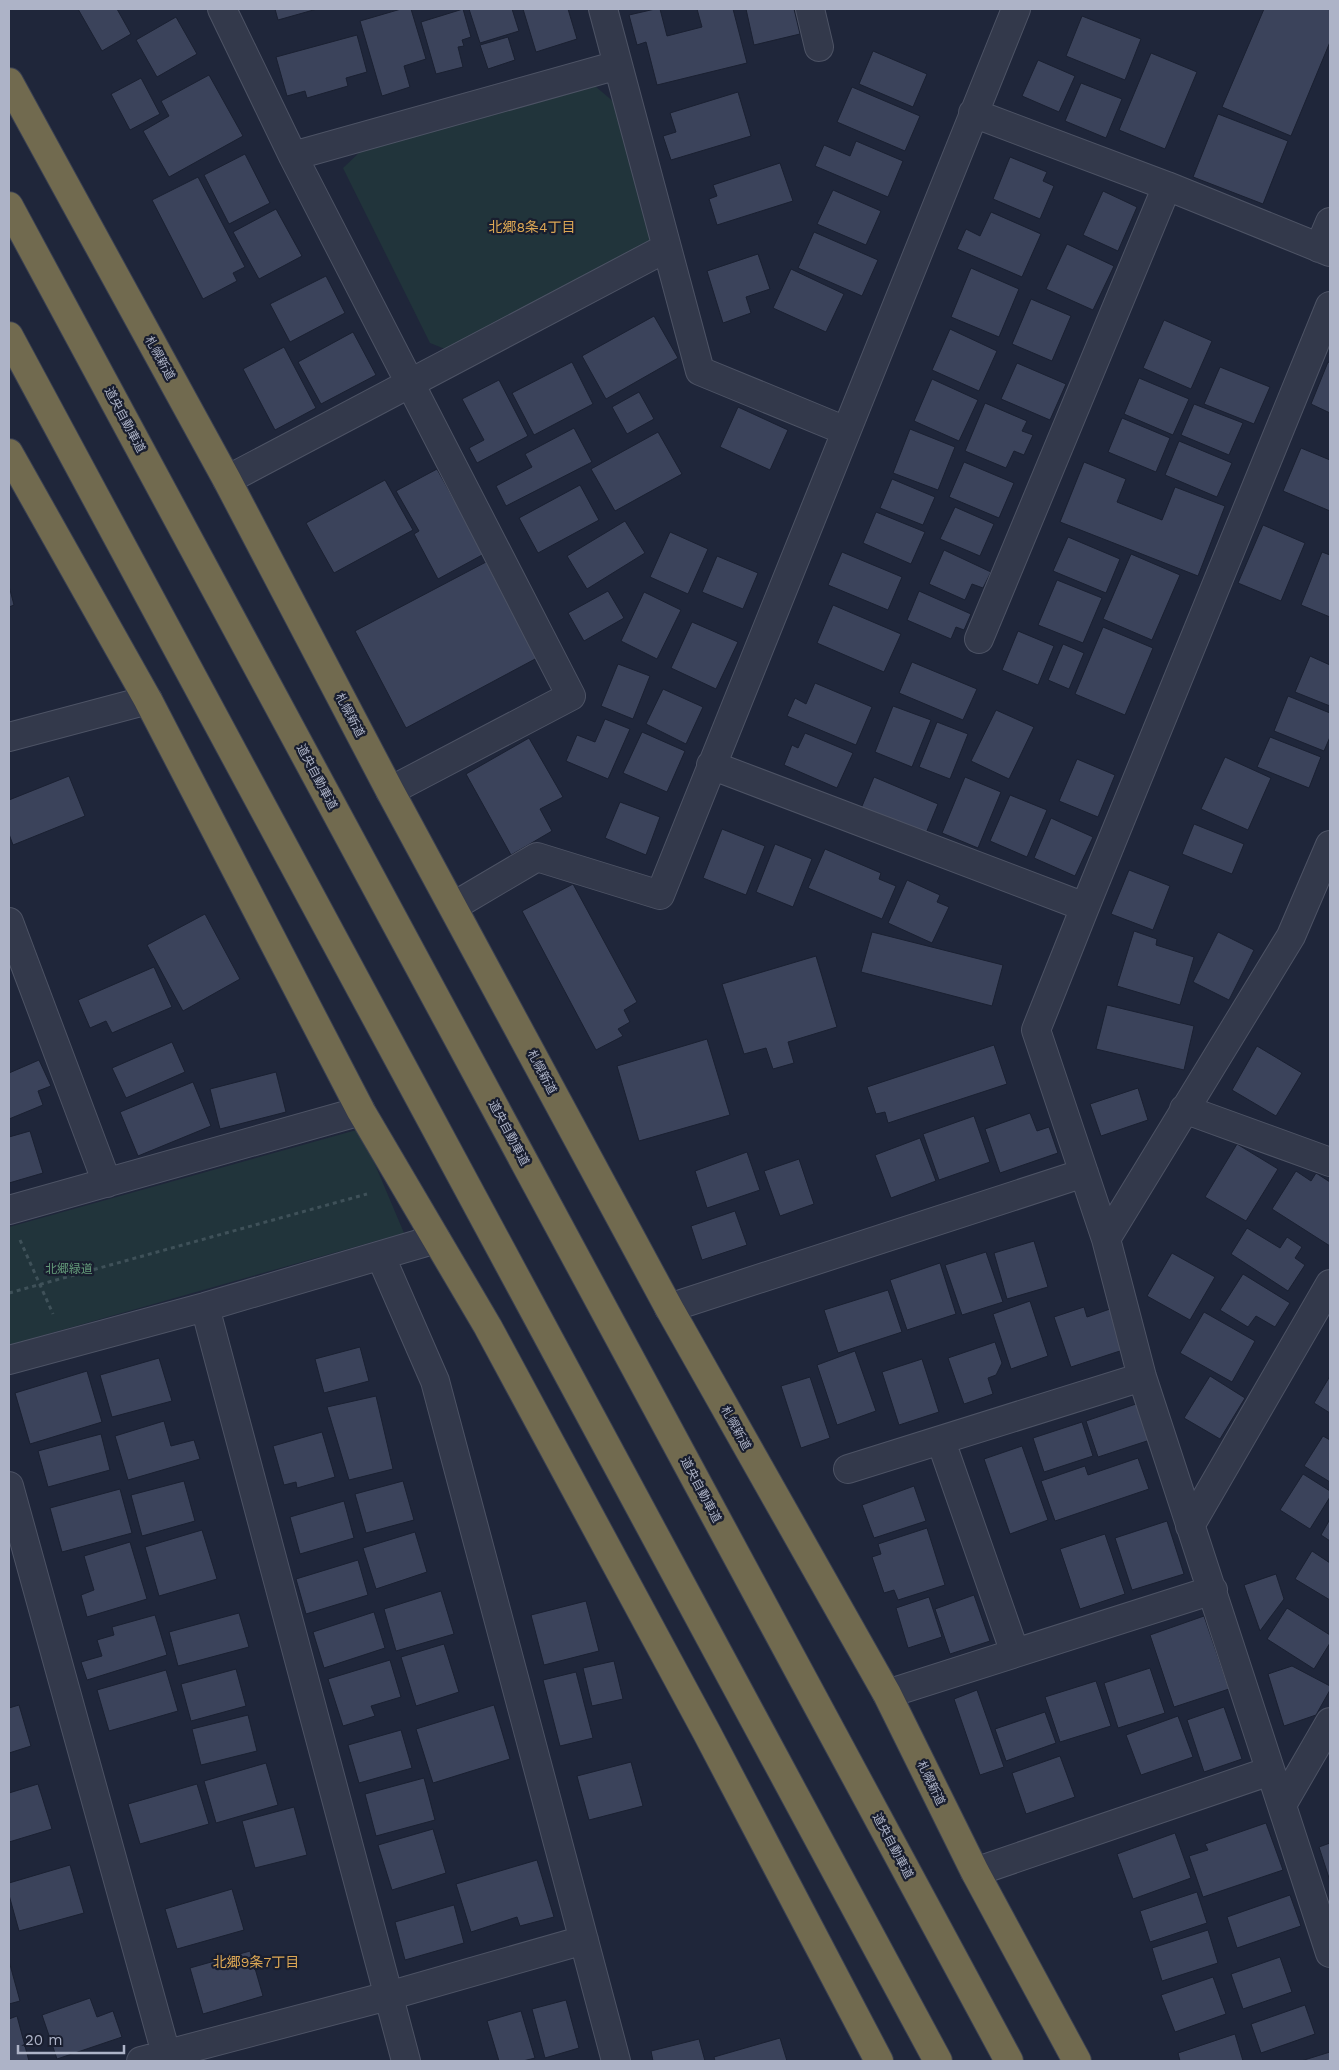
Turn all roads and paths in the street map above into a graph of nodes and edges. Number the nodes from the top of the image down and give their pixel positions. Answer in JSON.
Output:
{"nodes":[{"id":1,"x":222,"y":9,"type":"edge"},
{"id":2,"x":603,"y":9,"type":"edge"},
{"id":3,"x":810,"y":9,"type":"edge"},
{"id":4,"x":1016,"y":9,"type":"edge"},
{"id":5,"x":819,"y":47,"type":"dead end"},
{"id":6,"x":618,"y":65,"type":"junction"},
{"id":7,"x":9,"y":82,"type":"edge"},
{"id":8,"x":973,"y":113,"type":"junction"},
{"id":9,"x":294,"y":156,"type":"junction"},
{"id":10,"x":1167,"y":186,"type":"junction"},
{"id":11,"x":9,"y":206,"type":"edge"},
{"id":12,"x":1330,"y":222,"type":"edge"},
{"id":13,"x":666,"y":248,"type":"junction"},
{"id":14,"x":1325,"y":250,"type":"edge"},
{"id":15,"x":1330,"y":306,"type":"edge"},
{"id":16,"x":9,"y":336,"type":"edge"},
{"id":17,"x":410,"y":384,"type":"junction"},
{"id":18,"x":846,"y":431,"type":"junction"},
{"id":19,"x":9,"y":454,"type":"edge"},
{"id":20,"x":227,"y":480,"type":"junction"},
{"id":21,"x":979,"y":640,"type":"dead end"},
{"id":22,"x":148,"y":700,"type":"junction"},
{"id":23,"x":9,"y":737,"type":"edge"},
{"id":24,"x":711,"y":765,"type":"junction"},
{"id":25,"x":390,"y":791,"type":"junction"},
{"id":26,"x":1330,"y":845,"type":"edge"},
{"id":27,"x":454,"y":906,"type":"junction"},
{"id":28,"x":1084,"y":907,"type":"junction"},
{"id":29,"x":9,"y":922,"type":"edge"},
{"id":30,"x":1184,"y":1109,"type":"junction"},
{"id":31,"x":361,"y":1111,"type":"junction"},
{"id":32,"x":1330,"y":1162,"type":"edge"},
{"id":33,"x":1084,"y":1173,"type":"junction"},
{"id":34,"x":107,"y":1183,"type":"junction"},
{"id":35,"x":367,"y":1194,"type":"dead end"},
{"id":36,"x":13,"y":1220,"type":"edge"},
{"id":37,"x":436,"y":1239,"type":"junction"},
{"id":38,"x":1106,"y":1239,"type":"junction"},
{"id":39,"x":381,"y":1256,"type":"junction"},
{"id":40,"x":40,"y":1284,"type":"junction"},
{"id":41,"x":1330,"y":1284,"type":"edge"},
{"id":42,"x":9,"y":1293,"type":"edge"},
{"id":43,"x":205,"y":1308,"type":"junction"},
{"id":44,"x":669,"y":1308,"type":"junction"},
{"id":45,"x":67,"y":1344,"type":"junction"},
{"id":46,"x":9,"y":1360,"type":"edge"},
{"id":47,"x":1142,"y":1377,"type":"junction"},
{"id":48,"x":941,"y":1441,"type":"junction"},
{"id":49,"x":848,"y":1469,"type":"dead end"},
{"id":50,"x":9,"y":1486,"type":"edge"},
{"id":51,"x":1190,"y":1526,"type":"junction"},
{"id":52,"x":1213,"y":1590,"type":"junction"},
{"id":53,"x":1015,"y":1653,"type":"junction"},
{"id":54,"x":887,"y":1694,"type":"junction"},
{"id":55,"x":1330,"y":1722,"type":"edge"},
{"id":56,"x":1270,"y":1771,"type":"junction"},
{"id":57,"x":1282,"y":1805,"type":"junction"},
{"id":58,"x":975,"y":1872,"type":"junction"},
{"id":59,"x":584,"y":1940,"type":"junction"},
{"id":60,"x":1330,"y":1953,"type":"edge"},
{"id":61,"x":388,"y":1996,"type":"junction"},
{"id":62,"x":158,"y":2059,"type":"edge"},
{"id":63,"x":406,"y":2061,"type":"edge"},
{"id":64,"x":616,"y":2061,"type":"edge"},
{"id":65,"x":878,"y":2061,"type":"edge"},
{"id":66,"x":938,"y":2061,"type":"edge"},
{"id":67,"x":1009,"y":2061,"type":"edge"},
{"id":68,"x":1077,"y":2061,"type":"edge"}],
"edges":[{"from":1,"to":9,"type":"street"},
{"from":2,"to":6,"type":"street"},
{"from":3,"to":5,"type":"street"},
{"from":4,"to":8,"type":"street"},
{"from":6,"to":9,"type":"street"},
{"from":6,"to":13,"type":"street"},
{"from":7,"to":20,"type":"highway","name":"札幌新道"},
{"from":8,"to":10,"type":"street"},
{"from":8,"to":18,"type":"street"},
{"from":9,"to":17,"type":"street"},
{"from":10,"to":14,"type":"street"},
{"from":10,"to":21,"type":"street"},
{"from":11,"to":67,"type":"highway","name":"道央自動車道"},
{"from":12,"to":14,"type":"street"},
{"from":13,"to":17,"type":"street"},
{"from":13,"to":18,"type":"street"},
{"from":15,"to":28,"type":"street"},
{"from":16,"to":66,"type":"highway"},
{"from":17,"to":20,"type":"street"},
{"from":17,"to":25,"type":"street"},
{"from":18,"to":24,"type":"street"},
{"from":19,"to":22,"type":"highway"},
{"from":20,"to":25,"type":"highway","name":"札幌新道"},
{"from":22,"to":23,"type":"street"},
{"from":22,"to":31,"type":"highway"},
{"from":24,"to":27,"type":"street"},
{"from":24,"to":28,"type":"street"},
{"from":25,"to":27,"type":"highway","name":"札幌新道"},
{"from":26,"to":30,"type":"street"},
{"from":27,"to":44,"type":"highway","name":"札幌新道"},
{"from":28,"to":33,"type":"street"},
{"from":29,"to":34,"type":"street"},
{"from":30,"to":32,"type":"street"},
{"from":30,"to":38,"type":"street"},
{"from":31,"to":34,"type":"street"},
{"from":31,"to":37,"type":"highway"},
{"from":33,"to":38,"type":"street"},
{"from":33,"to":44,"type":"street"},
{"from":34,"to":36,"type":"street"},
{"from":35,"to":40,"type":"path"},
{"from":36,"to":40,"type":"path"},
{"from":37,"to":39,"type":"street"},
{"from":37,"to":65,"type":"highway"},
{"from":38,"to":47,"type":"street"},
{"from":39,"to":43,"type":"street"},
{"from":39,"to":59,"type":"street"},
{"from":40,"to":42,"type":"path"},
{"from":40,"to":45,"type":"path"},
{"from":41,"to":51,"type":"street"},
{"from":43,"to":45,"type":"street"},
{"from":43,"to":61,"type":"street"},
{"from":44,"to":54,"type":"highway","name":"札幌新道"},
{"from":45,"to":46,"type":"street"},
{"from":47,"to":48,"type":"street"},
{"from":47,"to":51,"type":"street"},
{"from":48,"to":49,"type":"street"},
{"from":48,"to":53,"type":"street"},
{"from":50,"to":62,"type":"street"},
{"from":51,"to":52,"type":"street"},
{"from":52,"to":53,"type":"street"},
{"from":52,"to":56,"type":"street"},
{"from":53,"to":54,"type":"street"},
{"from":54,"to":58,"type":"highway","name":"札幌新道"},
{"from":55,"to":57,"type":"street"},
{"from":56,"to":57,"type":"street"},
{"from":56,"to":58,"type":"street"},
{"from":57,"to":60,"type":"street"},
{"from":58,"to":68,"type":"highway","name":"札幌新道"},
{"from":59,"to":61,"type":"street"},
{"from":59,"to":64,"type":"street"},
{"from":61,"to":62,"type":"street"},
{"from":61,"to":63,"type":"street"}]}
